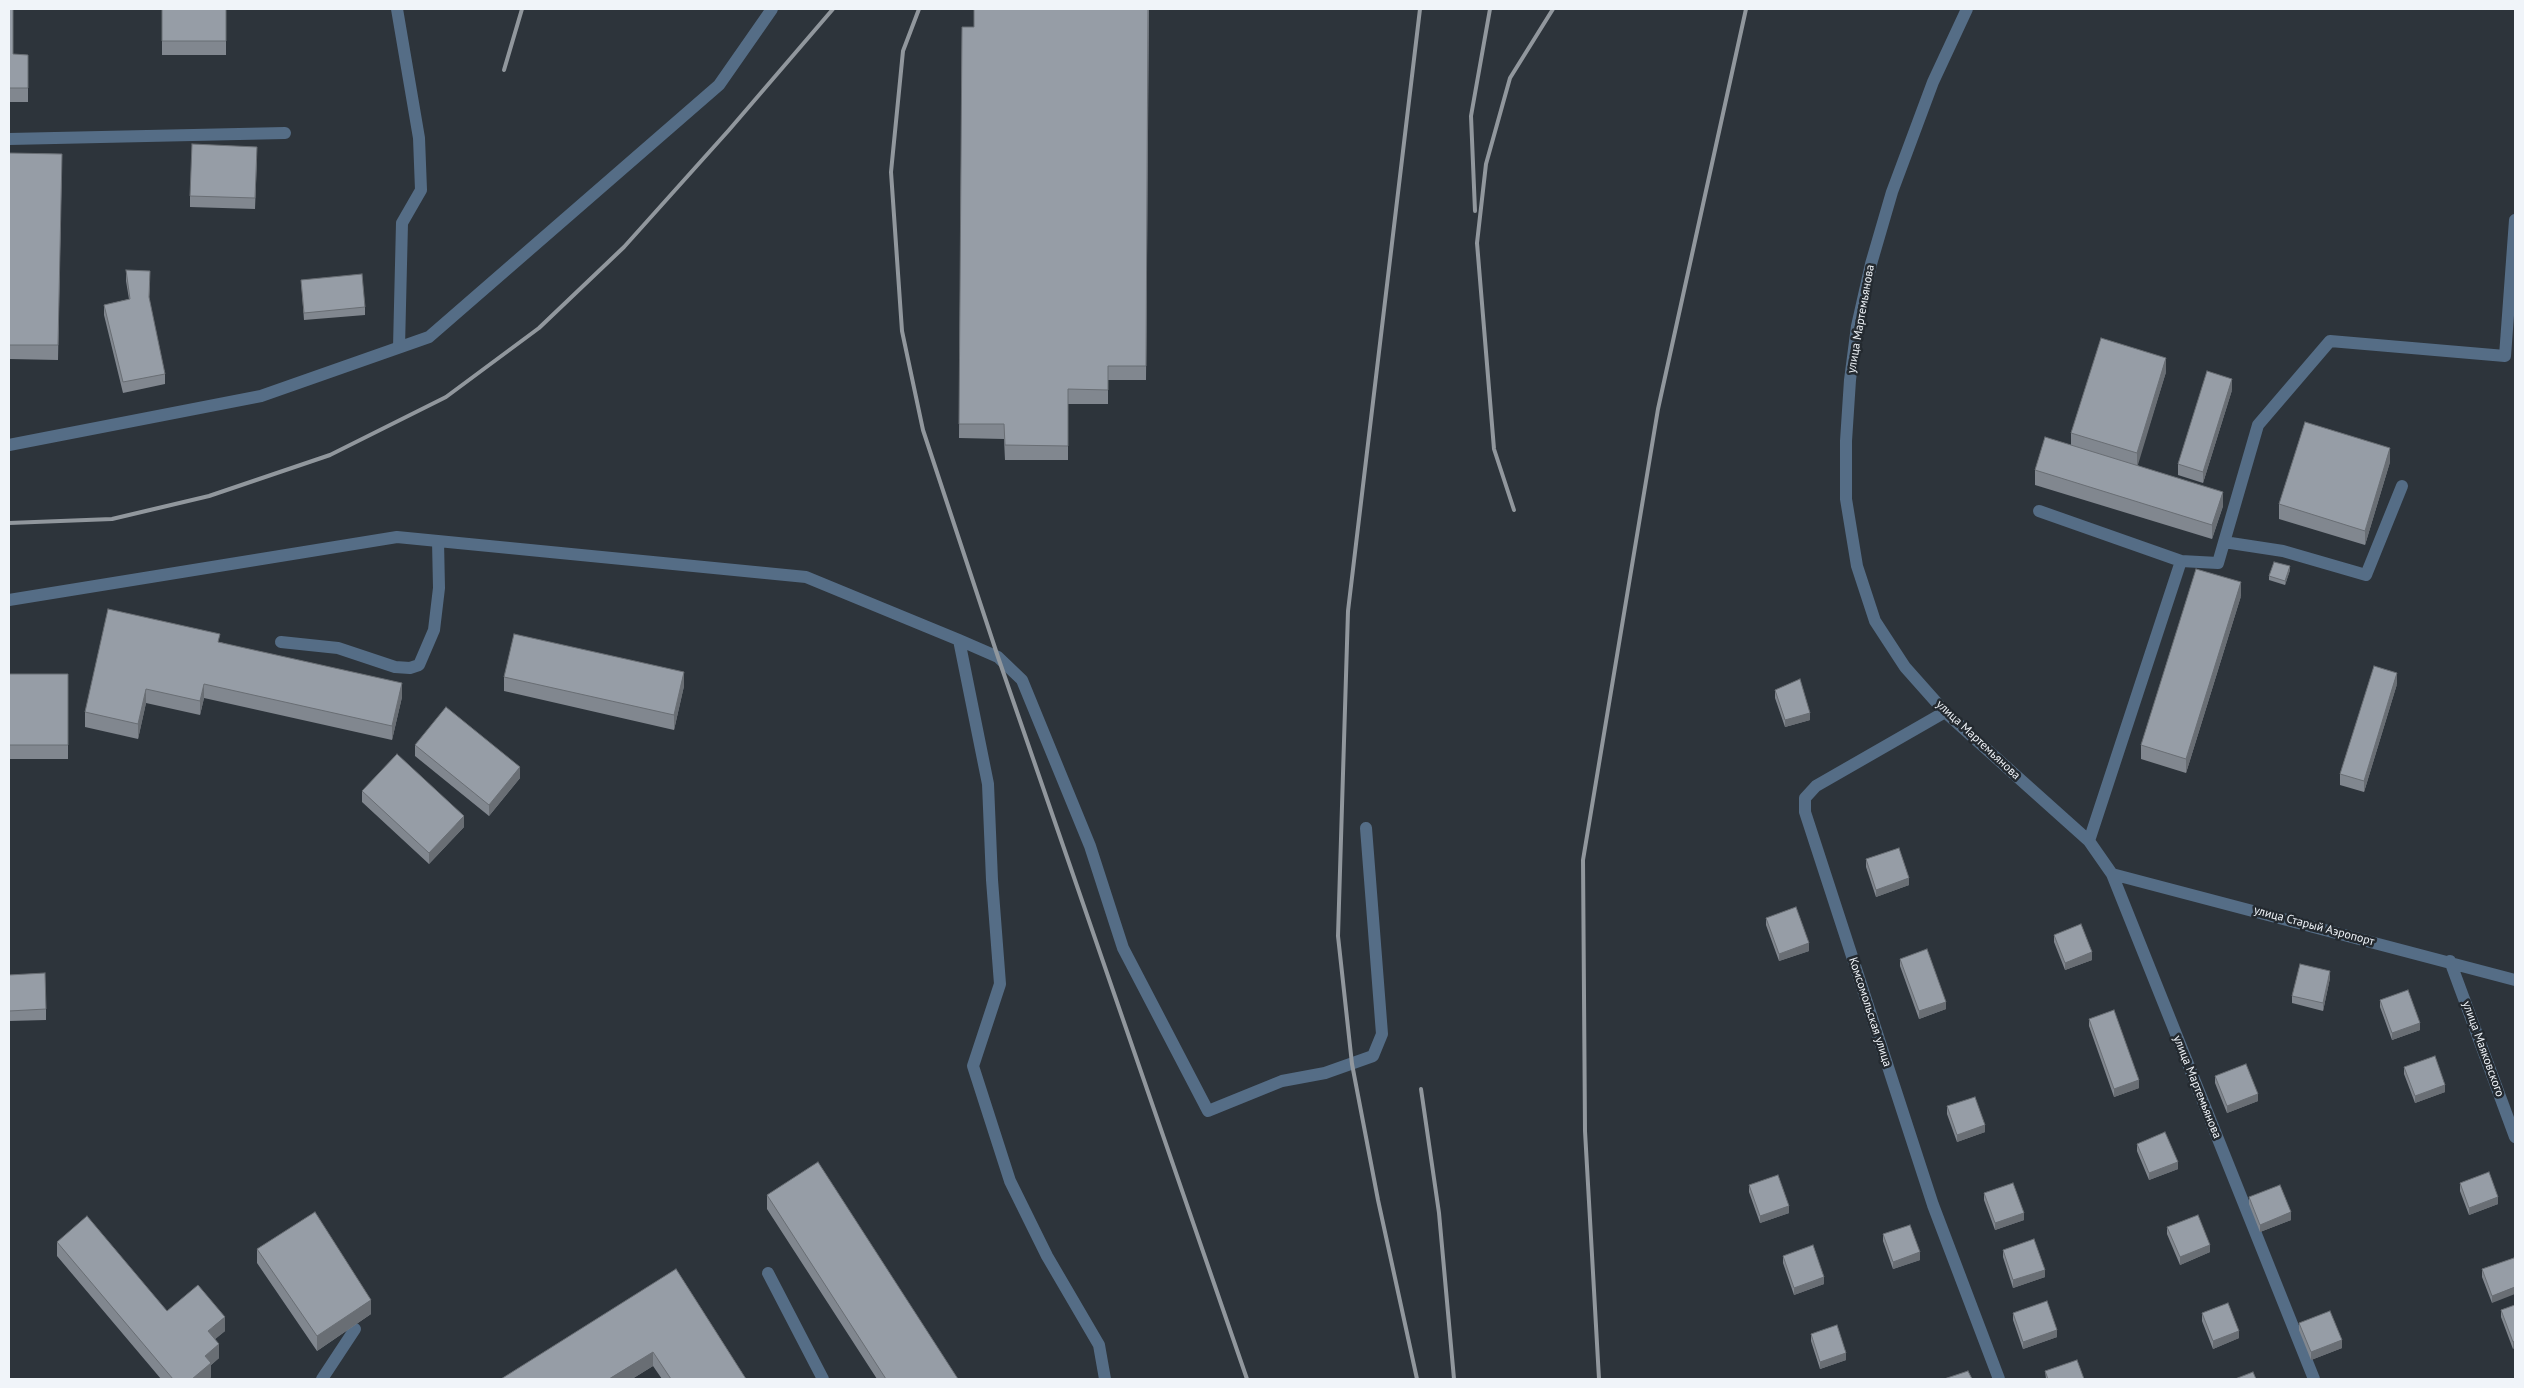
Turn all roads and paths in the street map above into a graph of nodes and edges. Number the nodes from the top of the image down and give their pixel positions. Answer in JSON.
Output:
{"nodes":[{"id":1,"x":397,"y":9,"type":"edge"},
{"id":2,"x":772,"y":9,"type":"edge"},
{"id":3,"x":1967,"y":9,"type":"edge"},
{"id":4,"x":285,"y":133,"type":"dead end"},
{"id":5,"x":9,"y":139,"type":"edge"},
{"id":6,"x":2515,"y":220,"type":"edge"},
{"id":7,"x":399,"y":347,"type":"junction"},
{"id":8,"x":2510,"y":357,"type":"edge"},
{"id":9,"x":9,"y":445,"type":"edge"},
{"id":10,"x":2402,"y":486,"type":"dead end"},
{"id":11,"x":2038,"y":511,"type":"dead end"},
{"id":12,"x":438,"y":541,"type":"junction"},
{"id":13,"x":2224,"y":542,"type":"junction"},
{"id":14,"x":2181,"y":561,"type":"junction"},
{"id":15,"x":9,"y":600,"type":"edge"},
{"id":16,"x":959,"y":640,"type":"junction"},
{"id":17,"x":281,"y":642,"type":"dead end"},
{"id":18,"x":1945,"y":712,"type":"junction"},
{"id":19,"x":1366,"y":828,"type":"dead end"},
{"id":20,"x":2089,"y":841,"type":"junction"},
{"id":21,"x":2112,"y":874,"type":"junction"},
{"id":22,"x":2450,"y":961,"type":"junction"},
{"id":23,"x":2515,"y":980,"type":"edge"},
{"id":24,"x":2515,"y":1137,"type":"edge"},
{"id":25,"x":768,"y":1273,"type":"dead end"},
{"id":26,"x":356,"y":1329,"type":"edge"},
{"id":27,"x":322,"y":1379,"type":"edge"},
{"id":28,"x":823,"y":1379,"type":"edge"},
{"id":29,"x":1105,"y":1379,"type":"edge"},
{"id":30,"x":1999,"y":1379,"type":"edge"},
{"id":31,"x":2314,"y":1379,"type":"edge"}],
"edges":[{"from":1,"to":7,"type":"street"},
{"from":2,"to":7,"type":"street"},
{"from":3,"to":18,"type":"street","name":"улица Мартемьянова"},
{"from":4,"to":5,"type":"street"},
{"from":6,"to":8,"type":"street"},
{"from":7,"to":9,"type":"street"},
{"from":8,"to":13,"type":"street"},
{"from":10,"to":13,"type":"street"},
{"from":11,"to":14,"type":"street"},
{"from":12,"to":15,"type":"street"},
{"from":12,"to":16,"type":"street"},
{"from":12,"to":17,"type":"street"},
{"from":13,"to":14,"type":"street"},
{"from":14,"to":20,"type":"street"},
{"from":16,"to":19,"type":"street"},
{"from":16,"to":29,"type":"street"},
{"from":18,"to":20,"type":"street","name":"улица Мартемьянова"},
{"from":18,"to":30,"type":"street","name":"Комсомольская улица"},
{"from":20,"to":21,"type":"street","name":"улица Мартемьянова"},
{"from":21,"to":22,"type":"street","name":"улица Старый Аэропорт"},
{"from":21,"to":31,"type":"street","name":"улица Мартемьянова"},
{"from":22,"to":23,"type":"street","name":"улица Старый Аэропорт"},
{"from":22,"to":24,"type":"street","name":"улица Маяковского"},
{"from":25,"to":28,"type":"street"},
{"from":26,"to":27,"type":"street"}]}
